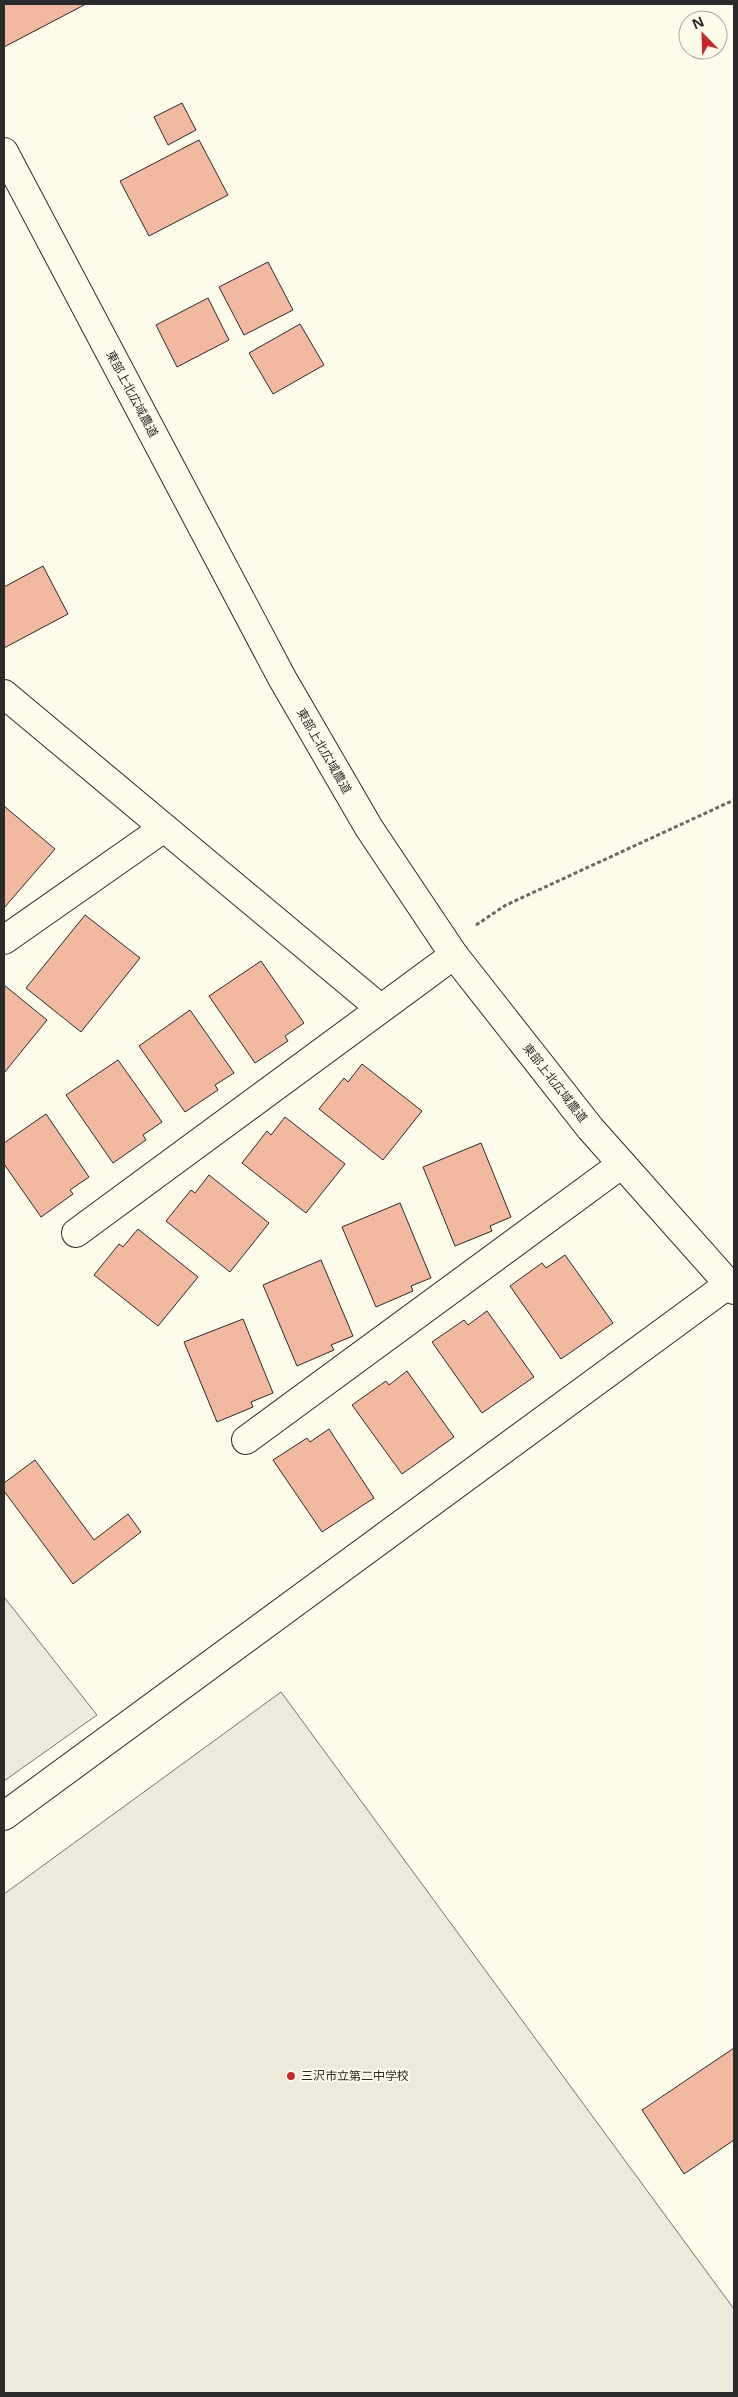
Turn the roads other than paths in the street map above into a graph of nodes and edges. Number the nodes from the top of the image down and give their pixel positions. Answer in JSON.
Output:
{"nodes":[{"id":1,"x":4,"y":152,"type":"edge"},
{"id":2,"x":4,"y":694,"type":"edge"},
{"id":3,"x":164,"y":828,"type":"junction"},
{"id":4,"x":4,"y":940,"type":"edge"},
{"id":5,"x":450,"y":949,"type":"junction"},
{"id":6,"x":380,"y":1008,"type":"junction"},
{"id":7,"x":622,"y":1164,"type":"junction"},
{"id":8,"x":76,"y":1233,"type":"dead end"},
{"id":9,"x":731,"y":1287,"type":"edge"},
{"id":10,"x":246,"y":1440,"type":"dead end"},
{"id":11,"x":4,"y":1816,"type":"edge"}],
"edges":[{"from":1,"to":5,"type":"street","name":"東部上北広域農道"},
{"from":2,"to":3,"type":"street"},
{"from":3,"to":4,"type":"street"},
{"from":3,"to":6,"type":"street"},
{"from":5,"to":6,"type":"street"},
{"from":5,"to":7,"type":"street","name":"東部上北広域農道"},
{"from":6,"to":8,"type":"street"},
{"from":7,"to":9,"type":"street","name":"東部上北広域農道"},
{"from":7,"to":10,"type":"street"},
{"from":9,"to":11,"type":"street"}]}
